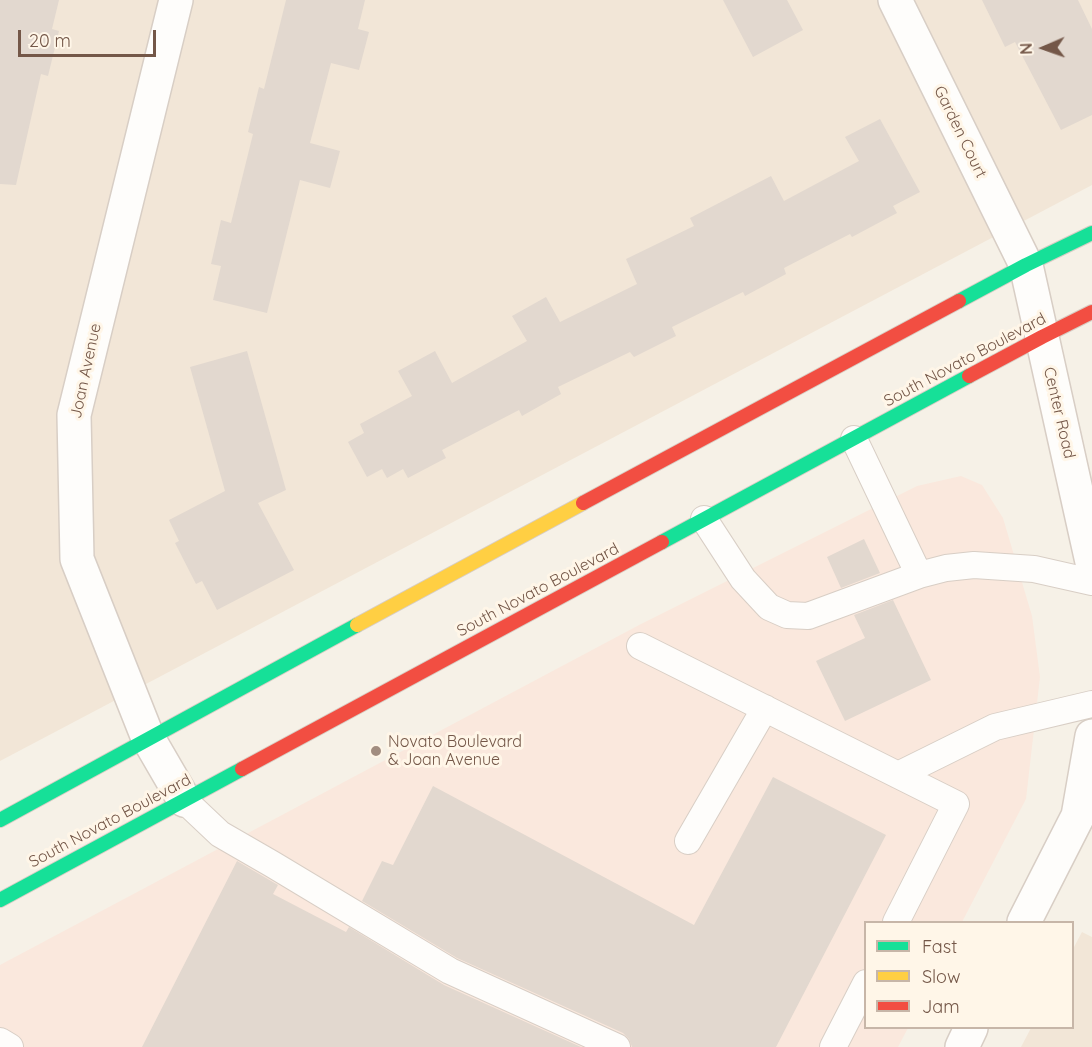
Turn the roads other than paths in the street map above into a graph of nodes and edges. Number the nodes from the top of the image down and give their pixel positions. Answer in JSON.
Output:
{"nodes":[{"id":1,"x":176,"y":0,"type":"edge"},
{"id":2,"x":895,"y":0,"type":"edge"},
{"id":3,"x":1092,"y":233,"type":"edge"},
{"id":4,"x":1026,"y":264,"type":"junction"},
{"id":5,"x":1092,"y":312,"type":"edge"},
{"id":6,"x":1042,"y":337,"type":"junction"},
{"id":7,"x":854,"y":438,"type":"junction"},
{"id":8,"x":704,"y":519,"type":"junction"},
{"id":9,"x":1088,"y":528,"type":"edge"},
{"id":10,"x":1092,"y":562,"type":"edge"},
{"id":11,"x":919,"y":575,"type":"junction"},
{"id":12,"x":1092,"y":582,"type":"edge"},
{"id":13,"x":640,"y":646,"type":"dead end"},
{"id":14,"x":1092,"y":704,"type":"edge"},
{"id":15,"x":765,"y":708,"type":"junction"},
{"id":16,"x":1092,"y":736,"type":"edge"},
{"id":17,"x":148,"y":738,"type":"junction"},
{"id":18,"x":898,"y":776,"type":"junction"},
{"id":19,"x":184,"y":800,"type":"junction"},
{"id":20,"x":0,"y":820,"type":"edge"},
{"id":21,"x":688,"y":841,"type":"dead end"},
{"id":22,"x":0,"y":900,"type":"edge"},
{"id":23,"x":897,"y":921,"type":"edge"},
{"id":24,"x":1025,"y":921,"type":"edge"},
{"id":25,"x":864,"y":987,"type":"edge"},
{"id":26,"x":971,"y":1029,"type":"edge"},
{"id":27,"x":0,"y":1041,"type":"edge"},
{"id":28,"x":10,"y":1047,"type":"edge"},
{"id":29,"x":617,"y":1047,"type":"edge"},
{"id":30,"x":833,"y":1047,"type":"edge"},
{"id":31,"x":962,"y":1047,"type":"edge"}],
"edges":[{"from":1,"to":17,"type":"street","name":"Joan Avenue"},
{"from":2,"to":4,"type":"street","name":"Garden Court"},
{"from":3,"to":4,"type":"main road"},
{"from":4,"to":6,"type":"street","name":"Center Road"},
{"from":4,"to":17,"type":"main road"},
{"from":5,"to":6,"type":"main road","name":"South Novato Boulevard"},
{"from":6,"to":7,"type":"main road","name":"South Novato Boulevard"},
{"from":6,"to":9,"type":"street","name":"Center Road"},
{"from":7,"to":8,"type":"main road","name":"South Novato Boulevard"},
{"from":7,"to":11,"type":"lane"},
{"from":8,"to":11,"type":"lane"},
{"from":8,"to":19,"type":"main road","name":"South Novato Boulevard"},
{"from":9,"to":10,"type":"street","name":"Center Road"},
{"from":11,"to":12,"type":"lane"},
{"from":13,"to":15,"type":"lane"},
{"from":14,"to":18,"type":"lane"},
{"from":15,"to":18,"type":"lane"},
{"from":15,"to":21,"type":"lane"},
{"from":16,"to":24,"type":"street"},
{"from":17,"to":19,"type":"street","name":"Joan Avenue"},
{"from":17,"to":20,"type":"main road"},
{"from":18,"to":23,"type":"lane"},
{"from":19,"to":22,"type":"main road","name":"South Novato Boulevard"},
{"from":19,"to":29,"type":"lane"},
{"from":25,"to":30,"type":"lane"},
{"from":26,"to":31,"type":"street"},
{"from":27,"to":28,"type":"lane"}]}
